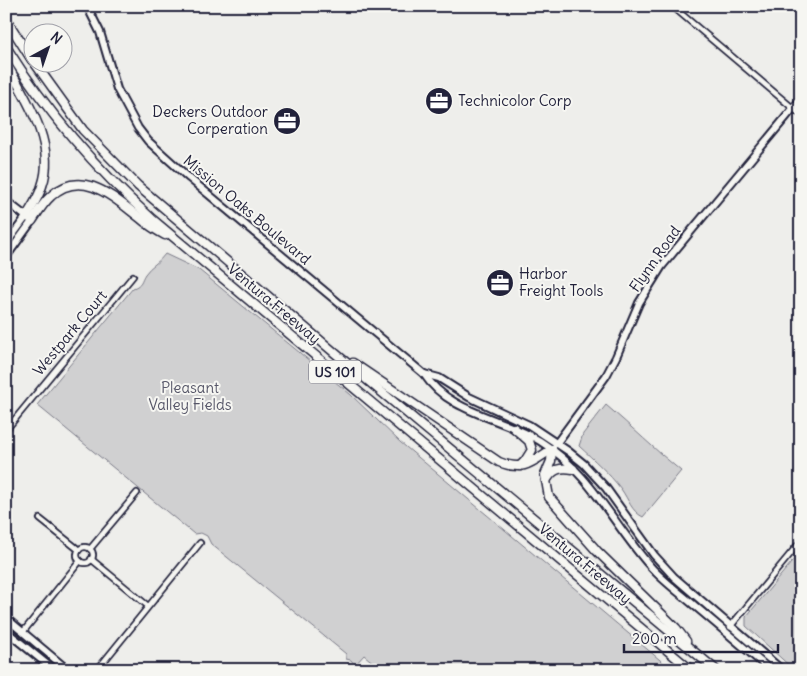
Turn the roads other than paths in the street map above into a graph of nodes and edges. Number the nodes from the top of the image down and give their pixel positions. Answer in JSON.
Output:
{"nodes":[{"id":1,"x":88,"y":6,"type":"edge"},
{"id":2,"x":672,"y":6,"type":"edge"},
{"id":3,"x":6,"y":19,"type":"edge"},
{"id":4,"x":22,"y":44,"type":"edge"},
{"id":5,"x":6,"y":47,"type":"edge"},
{"id":6,"x":6,"y":63,"type":"edge"},
{"id":7,"x":41,"y":72,"type":"edge"},
{"id":8,"x":801,"y":99,"type":"edge"},
{"id":9,"x":793,"y":109,"type":"junction"},
{"id":10,"x":801,"y":115,"type":"edge"},
{"id":11,"x":6,"y":201,"type":"edge"},
{"id":12,"x":29,"y":219,"type":"junction"},
{"id":13,"x":6,"y":244,"type":"edge"},
{"id":14,"x":6,"y":257,"type":"edge"},
{"id":15,"x":199,"y":259,"type":"junction"},
{"id":16,"x":133,"y":276,"type":"dead end"},
{"id":17,"x":319,"y":340,"type":"junction"},
{"id":18,"x":424,"y":374,"type":"junction"},
{"id":19,"x":514,"y":428,"type":"junction"},
{"id":20,"x":6,"y":430,"type":"edge"},
{"id":21,"x":558,"y":442,"type":"junction"},
{"id":22,"x":552,"y":449,"type":"junction"},
{"id":23,"x":518,"y":467,"type":"junction"},
{"id":24,"x":573,"y":469,"type":"junction"},
{"id":25,"x":545,"y":483,"type":"junction"},
{"id":26,"x":137,"y":493,"type":"dead end"},
{"id":27,"x":40,"y":519,"type":"dead end"},
{"id":28,"x":801,"y":541,"type":"edge"},
{"id":29,"x":200,"y":543,"type":"dead end"},
{"id":30,"x":90,"y":549,"type":"junction"},
{"id":31,"x":78,"y":550,"type":"junction"},
{"id":32,"x":91,"y":559,"type":"junction"},
{"id":33,"x":80,"y":561,"type":"junction"},
{"id":34,"x":148,"y":606,"type":"junction"},
{"id":35,"x":6,"y":618,"type":"edge"},
{"id":36,"x":730,"y":626,"type":"junction"},
{"id":37,"x":6,"y":631,"type":"edge"},
{"id":38,"x":23,"y":632,"type":"junction"},
{"id":39,"x":726,"y":632,"type":"junction"},
{"id":40,"x":693,"y":651,"type":"junction"},
{"id":41,"x":759,"y":660,"type":"junction"},
{"id":42,"x":54,"y":670,"type":"edge"},
{"id":43,"x":68,"y":670,"type":"edge"},
{"id":44,"x":97,"y":670,"type":"edge"},
{"id":45,"x":691,"y":670,"type":"edge"},
{"id":46,"x":716,"y":670,"type":"edge"},
{"id":47,"x":770,"y":670,"type":"edge"},
{"id":48,"x":775,"y":670,"type":"edge"},
{"id":49,"x":782,"y":670,"type":"edge"}],
"edges":[{"from":1,"to":18,"type":"main road","name":"Mission Oaks Boulevard"},
{"from":2,"to":9,"type":"street"},
{"from":3,"to":4,"type":"highway","name":"Ventura Freeway","number":"US 101"},
{"from":5,"to":15,"type":"highway","name":"Ventura Freeway","number":"US 101"},
{"from":6,"to":12,"type":"highway"},
{"from":7,"to":17,"type":"highway","name":"Ventura Freeway","number":"US 101"},
{"from":8,"to":9,"type":"main road","name":"Flynn Road"},
{"from":9,"to":10,"type":"street"},
{"from":9,"to":21,"type":"main road","name":"Flynn Road"},
{"from":11,"to":12,"type":"main road"},
{"from":12,"to":13,"type":"main road"},
{"from":12,"to":14,"type":"main road"},
{"from":12,"to":15,"type":"highway"},
{"from":15,"to":45,"type":"highway","name":"Ventura Freeway","number":"US 101"},
{"from":16,"to":20,"type":"street","name":"Westpark Court"},
{"from":17,"to":23,"type":"highway"},
{"from":17,"to":40,"type":"highway","name":"Ventura Freeway","number":"US 101"},
{"from":18,"to":19,"type":"main road","name":"Mission Oaks Boulevard"},
{"from":18,"to":21,"type":"main road","name":"Mission Oaks Boulevard"},
{"from":19,"to":22,"type":"main road","name":"Mission Oaks Boulevard"},
{"from":19,"to":23,"type":"highway"},
{"from":21,"to":22,"type":"main road","name":"Flynn Road"},
{"from":21,"to":36,"type":"main road","name":"Mission Oaks Boulevard"},
{"from":22,"to":23,"type":"highway"},
{"from":22,"to":24,"type":"main road","name":"Mission Oaks Boulevard"},
{"from":22,"to":25,"type":"highway"},
{"from":24,"to":25,"type":"highway"},
{"from":24,"to":39,"type":"main road","name":"Mission Oaks Boulevard"},
{"from":25,"to":40,"type":"highway"},
{"from":26,"to":30,"type":"street"},
{"from":27,"to":31,"type":"street"},
{"from":28,"to":36,"type":"street"},
{"from":29,"to":34,"type":"street"},
{"from":30,"to":31,"type":"street"},
{"from":30,"to":32,"type":"street"},
{"from":31,"to":33,"type":"street"},
{"from":32,"to":33,"type":"street"},
{"from":32,"to":34,"type":"street"},
{"from":33,"to":38,"type":"street"},
{"from":34,"to":44,"type":"street"},
{"from":35,"to":38,"type":"main road"},
{"from":36,"to":39,"type":"street"},
{"from":36,"to":49,"type":"main road","name":"Mission Oaks Boulevard"},
{"from":37,"to":42,"type":"main road"},
{"from":38,"to":43,"type":"main road"},
{"from":39,"to":41,"type":"main road","name":"Mission Oaks Boulevard"},
{"from":40,"to":46,"type":"highway","name":"Ventura Freeway","number":"US 101"},
{"from":41,"to":47,"type":"main road","name":"Mission Oaks Boulevard"},
{"from":41,"to":48,"type":"main road"}]}
